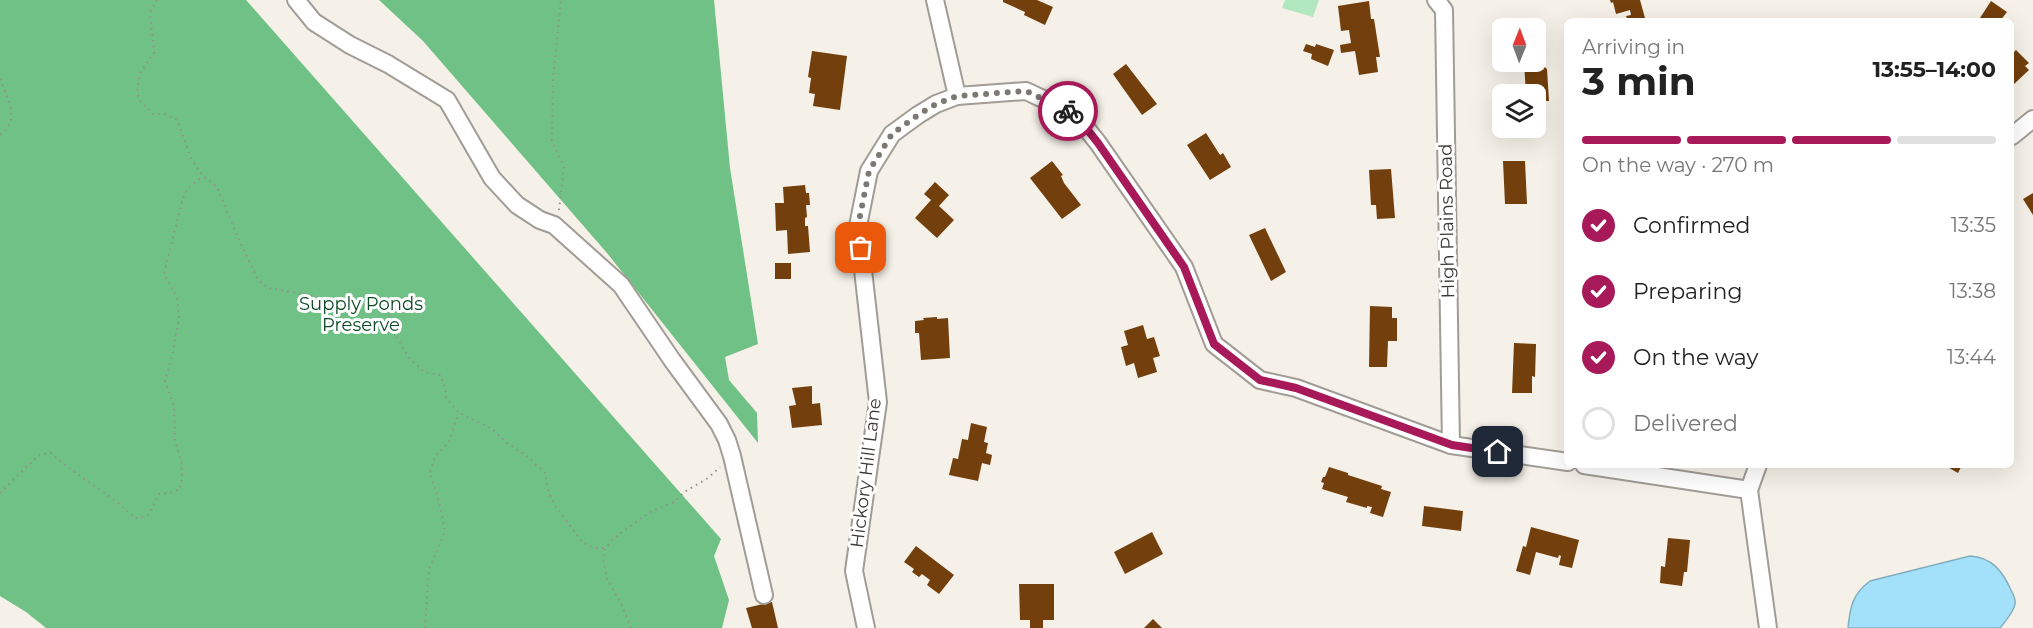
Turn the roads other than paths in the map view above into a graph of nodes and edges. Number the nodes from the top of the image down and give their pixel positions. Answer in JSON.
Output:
{"nodes":[{"id":1,"x":296,"y":0,"type":"edge"},
{"id":2,"x":935,"y":0,"type":"edge"},
{"id":3,"x":1436,"y":0,"type":"edge"},
{"id":4,"x":957,"y":96,"type":"junction"},
{"id":5,"x":2033,"y":119,"type":"edge"},
{"id":6,"x":2014,"y":134,"type":"edge"},
{"id":7,"x":1452,"y":445,"type":"junction"},
{"id":8,"x":1564,"y":461,"type":"edge"},
{"id":9,"x":1604,"y":468,"type":"edge"},
{"id":10,"x":1757,"y":468,"type":"edge"},
{"id":11,"x":1749,"y":490,"type":"junction"},
{"id":12,"x":764,"y":595,"type":"dead end"},
{"id":13,"x":866,"y":628,"type":"edge"},
{"id":14,"x":1768,"y":628,"type":"edge"}],
"edges":[{"from":1,"to":12,"type":"street"},
{"from":2,"to":4,"type":"street"},
{"from":3,"to":7,"type":"street","name":"High Plains Road"},
{"from":4,"to":7,"type":"street","name":"Hickory Hill Lane"},
{"from":4,"to":13,"type":"street","name":"Hickory Hill Lane"},
{"from":5,"to":6,"type":"street"},
{"from":7,"to":8,"type":"street","name":"Hickory Hill Lane"},
{"from":9,"to":11,"type":"street"},
{"from":10,"to":11,"type":"street"},
{"from":11,"to":14,"type":"street"}]}
